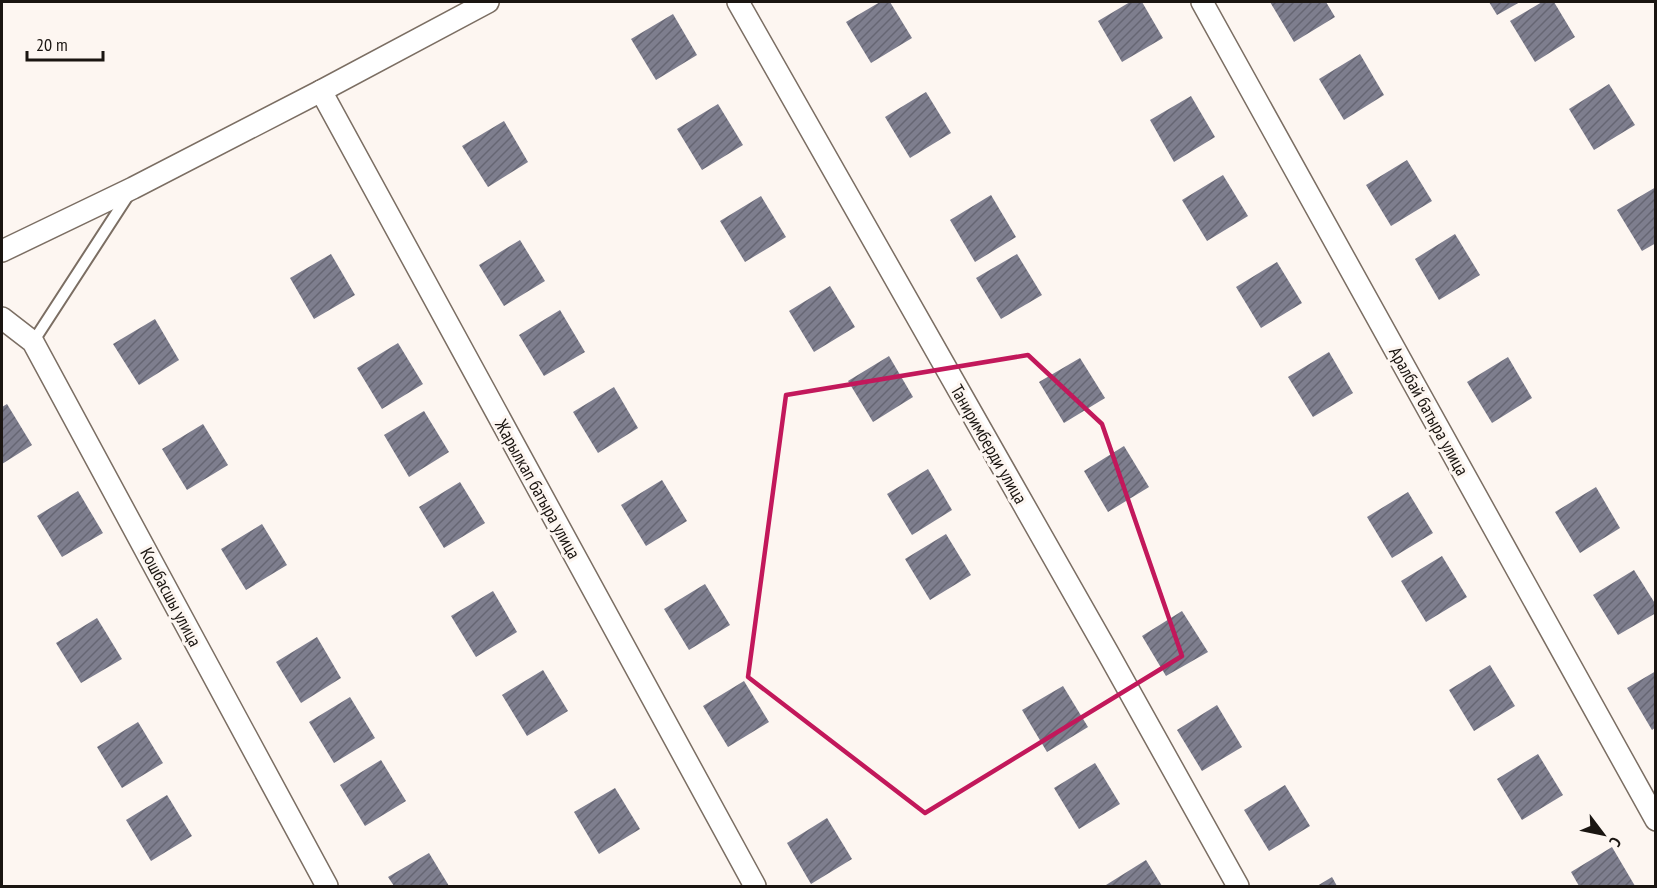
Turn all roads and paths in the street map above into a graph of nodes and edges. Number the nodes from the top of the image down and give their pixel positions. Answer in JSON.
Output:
{"nodes":[{"id":1,"x":488,"y":2,"type":"edge"},
{"id":2,"x":738,"y":2,"type":"edge"},
{"id":3,"x":1202,"y":2,"type":"edge"},
{"id":4,"x":321,"y":91,"type":"junction"},
{"id":5,"x":133,"y":188,"type":"junction"},
{"id":6,"x":2,"y":251,"type":"edge"},
{"id":7,"x":2,"y":318,"type":"edge"},
{"id":8,"x":33,"y":342,"type":"junction"},
{"id":9,"x":1656,"y":820,"type":"edge"},
{"id":10,"x":327,"y":886,"type":"edge"},
{"id":11,"x":755,"y":886,"type":"edge"},
{"id":12,"x":1238,"y":886,"type":"edge"}],
"edges":[{"from":1,"to":4,"type":"street"},
{"from":2,"to":12,"type":"street","name":"Таниримберди улица"},
{"from":3,"to":9,"type":"street","name":"Аралбай батыра улица"},
{"from":4,"to":5,"type":"street"},
{"from":4,"to":11,"type":"street","name":"Жарылкап батыра улица"},
{"from":5,"to":6,"type":"street"},
{"from":5,"to":8,"type":"lane"},
{"from":7,"to":8,"type":"street","name":"Кошбасшы улица"},
{"from":8,"to":10,"type":"street","name":"Кошбасшы улица"}]}
